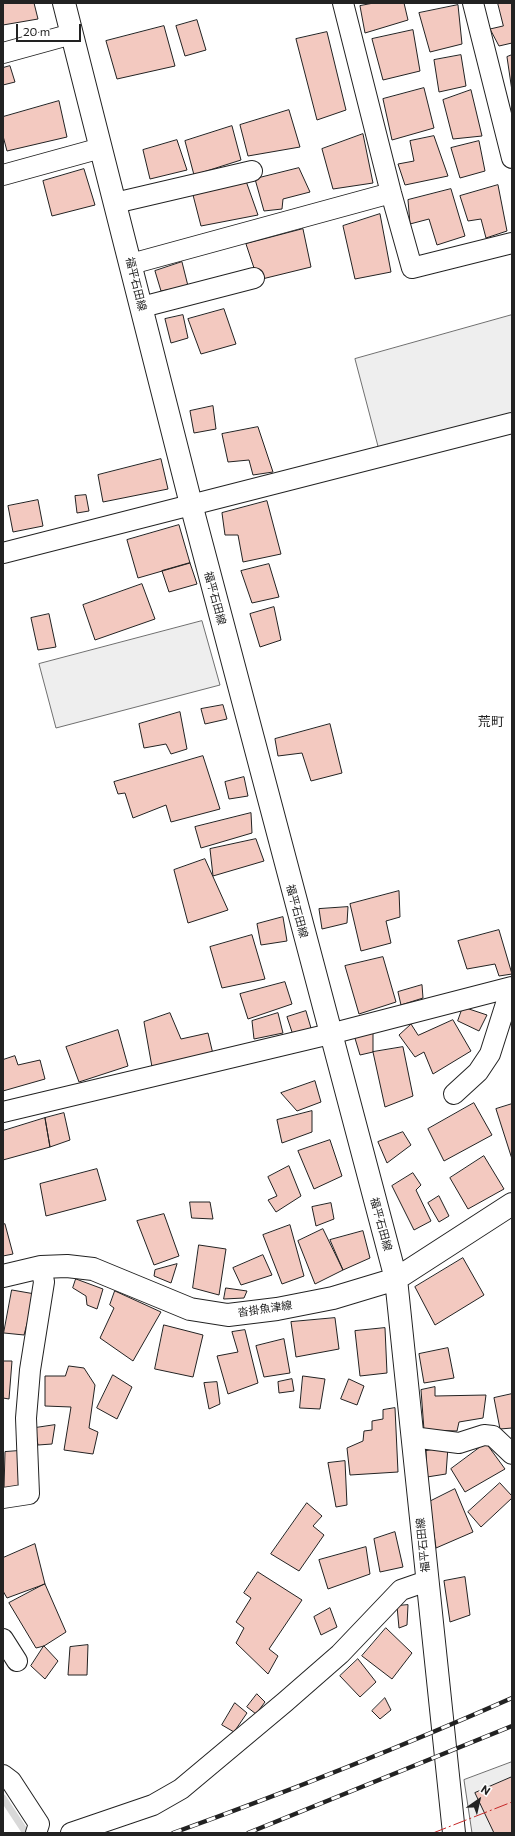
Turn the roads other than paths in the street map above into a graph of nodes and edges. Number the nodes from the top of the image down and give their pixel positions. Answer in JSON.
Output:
{"nodes":[{"id":1,"x":64,"y":3,"type":"edge"},
{"id":2,"x":343,"y":3,"type":"edge"},
{"id":3,"x":472,"y":3,"type":"edge"},
{"id":4,"x":72,"y":34,"type":"junction"},
{"id":5,"x":3,"y":53,"type":"edge"},
{"id":6,"x":101,"y":148,"type":"junction"},
{"id":7,"x":512,"y":158,"type":"edge"},
{"id":8,"x":252,"y":171,"type":"dead end"},
{"id":9,"x":3,"y":174,"type":"edge"},
{"id":10,"x":391,"y":194,"type":"junction"},
{"id":11,"x":115,"y":203,"type":"junction"},
{"id":12,"x":512,"y":243,"type":"edge"},
{"id":13,"x":131,"y":264,"type":"junction"},
{"id":14,"x":254,"y":278,"type":"dead end"},
{"id":15,"x":142,"y":307,"type":"junction"},
{"id":16,"x":512,"y":423,"type":"edge"},
{"id":17,"x":191,"y":504,"type":"junction"},
{"id":18,"x":3,"y":553,"type":"edge"},
{"id":19,"x":512,"y":987,"type":"edge"},
{"id":20,"x":330,"y":1034,"type":"junction"},
{"id":21,"x":454,"y":1094,"type":"dead end"},
{"id":22,"x":3,"y":1112,"type":"edge"},
{"id":23,"x":512,"y":1204,"type":"edge"},
{"id":24,"x":41,"y":1268,"type":"junction"},
{"id":25,"x":3,"y":1276,"type":"edge"},
{"id":26,"x":396,"y":1280,"type":"junction"},
{"id":27,"x":412,"y":1437,"type":"junction"},
{"id":28,"x":512,"y":1454,"type":"edge"},
{"id":29,"x":3,"y":1498,"type":"edge"},
{"id":30,"x":427,"y":1581,"type":"junction"},
{"id":31,"x":3,"y":1639,"type":"edge"},
{"id":32,"x":17,"y":1661,"type":"dead end"},
{"id":33,"x":3,"y":1775,"type":"edge"},
{"id":34,"x":40,"y":1830,"type":"edge"},
{"id":35,"x":71,"y":1833,"type":"edge"},
{"id":36,"x":454,"y":1833,"type":"edge"}],
"edges":[{"from":1,"to":4,"type":"main road","name":"福平石田線"},
{"from":2,"to":10,"type":"street"},
{"from":3,"to":7,"type":"street"},
{"from":4,"to":5,"type":"street"},
{"from":4,"to":6,"type":"main road","name":"福平石田線"},
{"from":6,"to":9,"type":"street"},
{"from":6,"to":11,"type":"main road","name":"福平石田線"},
{"from":8,"to":11,"type":"street"},
{"from":10,"to":12,"type":"street"},
{"from":10,"to":13,"type":"street"},
{"from":11,"to":13,"type":"main road","name":"福平石田線"},
{"from":13,"to":15,"type":"main road","name":"福平石田線"},
{"from":14,"to":15,"type":"street"},
{"from":15,"to":17,"type":"main road","name":"福平石田線"},
{"from":16,"to":17,"type":"street"},
{"from":17,"to":18,"type":"street"},
{"from":17,"to":20,"type":"main road","name":"福平石田線"},
{"from":19,"to":20,"type":"street"},
{"from":19,"to":21,"type":"street"},
{"from":20,"to":22,"type":"street"},
{"from":20,"to":26,"type":"main road","name":"福平石田線"},
{"from":23,"to":26,"type":"main road","name":"沓掛魚津線"},
{"from":24,"to":25,"type":"main road","name":"沓掛魚津線"},
{"from":24,"to":26,"type":"main road","name":"沓掛魚津線"},
{"from":24,"to":29,"type":"street"},
{"from":26,"to":27,"type":"main road","name":"福平石田線"},
{"from":27,"to":28,"type":"street"},
{"from":27,"to":30,"type":"main road","name":"福平石田線"},
{"from":30,"to":35,"type":"street"},
{"from":30,"to":36,"type":"main road","name":"福平石田線"},
{"from":31,"to":32,"type":"street"},
{"from":33,"to":34,"type":"street"}]}
